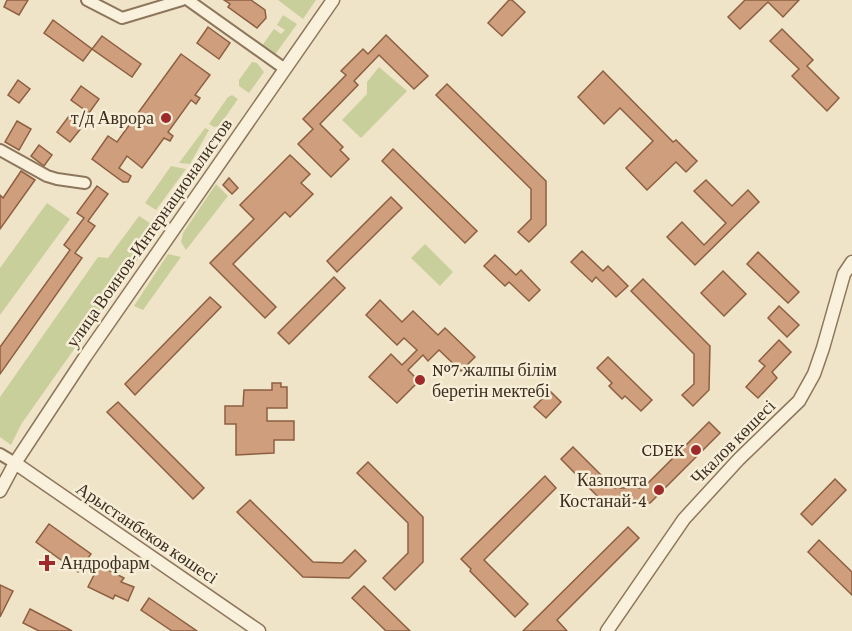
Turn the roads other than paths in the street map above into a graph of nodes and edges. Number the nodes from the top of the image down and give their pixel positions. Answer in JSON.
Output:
{"nodes":[{"id":1,"x":87,"y":0,"type":"edge"},
{"id":2,"x":182,"y":0,"type":"edge"},
{"id":3,"x":188,"y":0,"type":"edge"},
{"id":4,"x":333,"y":0,"type":"edge"},
{"id":5,"x":285,"y":69,"type":"junction"},
{"id":6,"x":0,"y":150,"type":"edge"},
{"id":7,"x":85,"y":183,"type":"dead end"},
{"id":8,"x":852,"y":262,"type":"edge"},
{"id":9,"x":0,"y":454,"type":"edge"},
{"id":10,"x":15,"y":463,"type":"junction"},
{"id":11,"x":0,"y":491,"type":"edge"},
{"id":12,"x":259,"y":631,"type":"edge"},
{"id":13,"x":607,"y":631,"type":"edge"}],
"edges":[{"from":1,"to":2,"type":"street"},
{"from":3,"to":5,"type":"street"},
{"from":4,"to":5,"type":"street","name":"улица Воинов-Интернационалистов"},
{"from":5,"to":10,"type":"street","name":"улица Воинов-Интернационалистов"},
{"from":6,"to":7,"type":"street"},
{"from":8,"to":13,"type":"street","name":"Чкалов көшесі"},
{"from":9,"to":10,"type":"street"},
{"from":10,"to":11,"type":"street","name":"улица Воинов-Интернационалистов"},
{"from":10,"to":12,"type":"street","name":"Арыстанбеков көшесі"}]}
